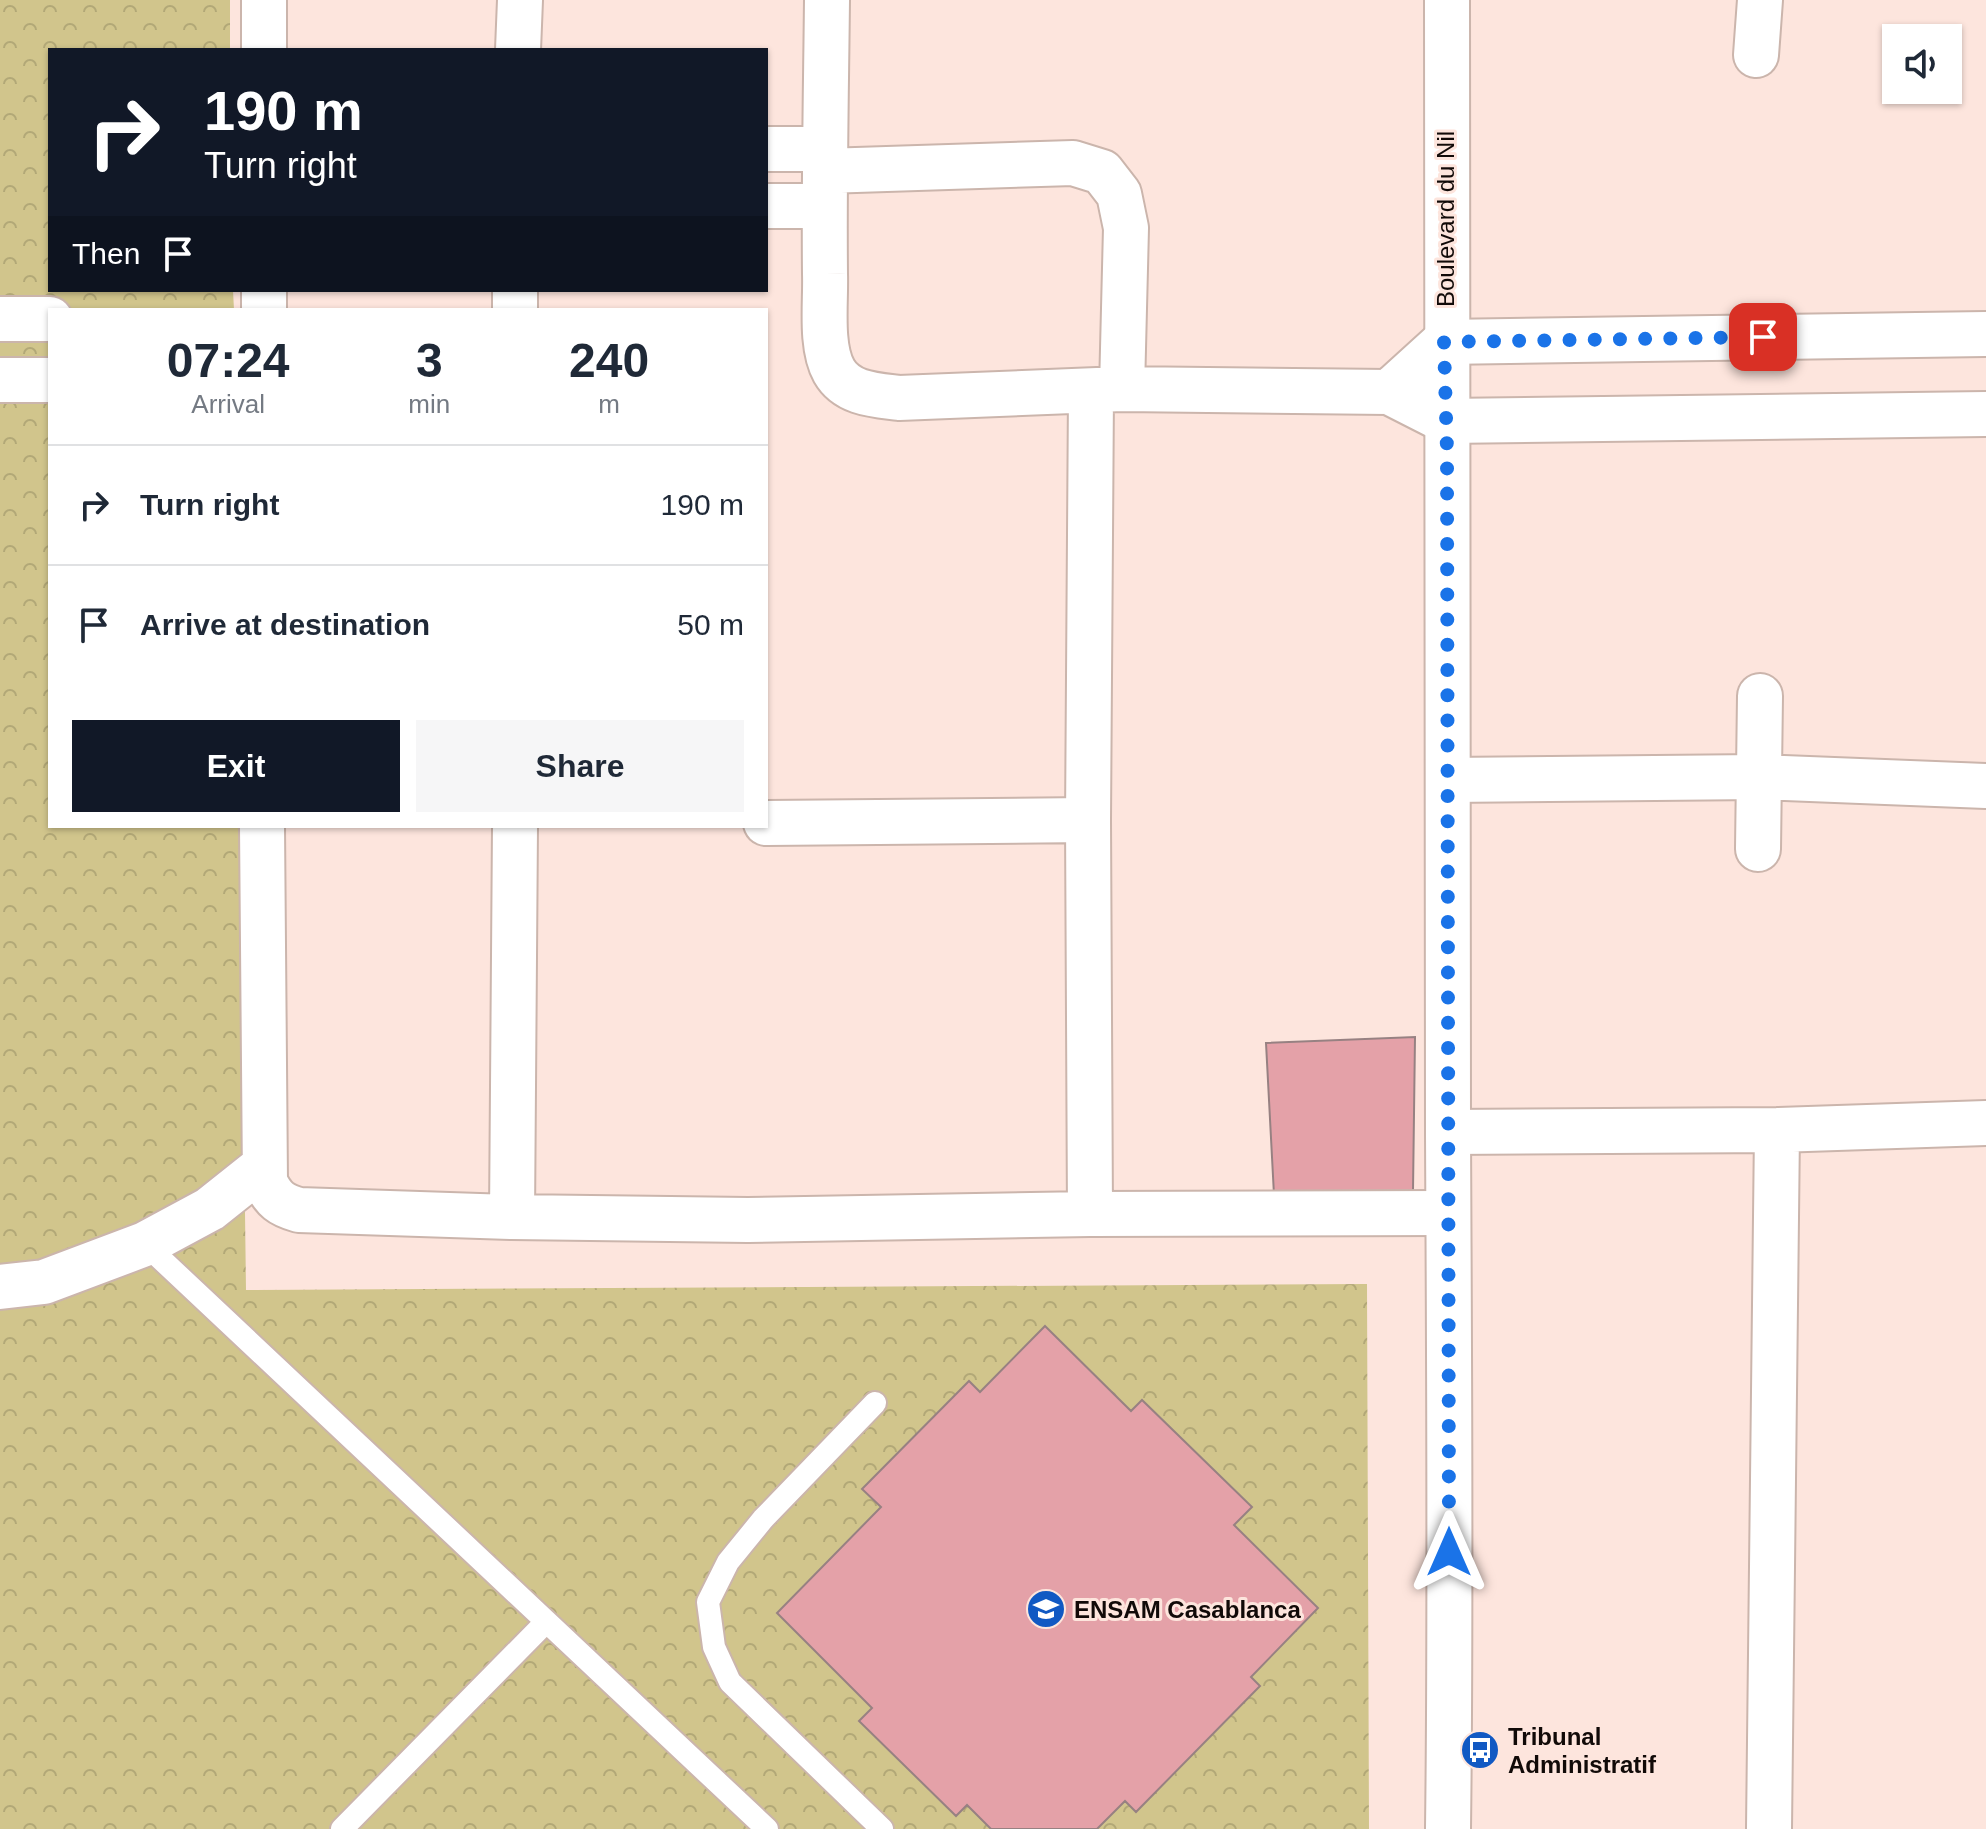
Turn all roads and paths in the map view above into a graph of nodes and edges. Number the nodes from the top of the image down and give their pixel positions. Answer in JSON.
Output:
{"nodes":[{"id":1,"x":264,"y":0,"type":"edge"},
{"id":2,"x":520,"y":0,"type":"edge"},
{"id":3,"x":827,"y":0,"type":"edge"},
{"id":4,"x":1447,"y":0,"type":"edge"},
{"id":5,"x":1760,"y":0,"type":"edge"},
{"id":6,"x":264,"y":48,"type":"edge"},
{"id":7,"x":518,"y":48,"type":"edge"},
{"id":8,"x":1756,"y":55,"type":"dead end"},
{"id":9,"x":768,"y":150,"type":"edge"},
{"id":10,"x":825,"y":175,"type":"junction"},
{"id":11,"x":768,"y":205,"type":"edge"},
{"id":12,"x":0,"y":319,"type":"edge"},
{"id":13,"x":48,"y":319,"type":"edge"},
{"id":14,"x":1986,"y":334,"type":"edge"},
{"id":15,"x":1444,"y":342,"type":"junction"},
{"id":16,"x":0,"y":380,"type":"edge"},
{"id":17,"x":48,"y":380,"type":"edge"},
{"id":18,"x":1106,"y":390,"type":"junction"},
{"id":19,"x":1389,"y":392,"type":"junction"},
{"id":20,"x":1986,"y":414,"type":"edge"},
{"id":21,"x":1446,"y":421,"type":"junction"},
{"id":22,"x":1760,"y":696,"type":"dead end"},
{"id":23,"x":1759,"y":777,"type":"junction"},
{"id":24,"x":1448,"y":780,"type":"junction"},
{"id":25,"x":1986,"y":786,"type":"edge"},
{"id":26,"x":1088,"y":820,"type":"junction"},
{"id":27,"x":768,"y":823,"type":"edge"},
{"id":28,"x":262,"y":828,"type":"edge"},
{"id":29,"x":515,"y":828,"type":"edge"},
{"id":30,"x":1758,"y":849,"type":"dead end"},
{"id":31,"x":1986,"y":1123,"type":"edge"},
{"id":32,"x":1777,"y":1130,"type":"junction"},
{"id":33,"x":1448,"y":1132,"type":"junction"},
{"id":34,"x":264,"y":1166,"type":"junction"},
{"id":35,"x":1448,"y":1213,"type":"junction"},
{"id":36,"x":1090,"y":1214,"type":"junction"},
{"id":37,"x":512,"y":1217,"type":"junction"},
{"id":38,"x":145,"y":1244,"type":"junction"},
{"id":39,"x":0,"y":1287,"type":"edge"},
{"id":40,"x":875,"y":1403,"type":"dead end"},
{"id":41,"x":546,"y":1622,"type":"junction"},
{"id":42,"x":342,"y":1829,"type":"edge"},
{"id":43,"x":767,"y":1829,"type":"edge"},
{"id":44,"x":882,"y":1829,"type":"edge"},
{"id":45,"x":1448,"y":1829,"type":"edge"},
{"id":46,"x":1769,"y":1829,"type":"edge"}],
"edges":[{"from":1,"to":6,"type":"street"},
{"from":2,"to":7,"type":"street"},
{"from":3,"to":10,"type":"street"},
{"from":4,"to":15,"type":"street","name":"Boulevard du Nil"},
{"from":5,"to":8,"type":"street"},
{"from":9,"to":10,"type":"street"},
{"from":10,"to":11,"type":"street"},
{"from":10,"to":18,"type":"street"},
{"from":10,"to":18,"type":"street"},
{"from":12,"to":13,"type":"street"},
{"from":14,"to":15,"type":"street"},
{"from":15,"to":19,"type":"street"},
{"from":15,"to":21,"type":"street","name":"Boulevard du Nil"},
{"from":16,"to":17,"type":"street"},
{"from":18,"to":19,"type":"street"},
{"from":18,"to":26,"type":"street"},
{"from":19,"to":21,"type":"street"},
{"from":20,"to":21,"type":"street"},
{"from":21,"to":24,"type":"street","name":"Boulevard du Nil"},
{"from":22,"to":23,"type":"street"},
{"from":23,"to":24,"type":"street"},
{"from":23,"to":25,"type":"street"},
{"from":23,"to":30,"type":"street"},
{"from":24,"to":33,"type":"street","name":"Boulevard du Nil"},
{"from":26,"to":27,"type":"street"},
{"from":26,"to":36,"type":"street"},
{"from":28,"to":34,"type":"street"},
{"from":29,"to":37,"type":"street"},
{"from":31,"to":32,"type":"street"},
{"from":32,"to":33,"type":"street"},
{"from":32,"to":46,"type":"street"},
{"from":33,"to":35,"type":"street","name":"Boulevard du Nil"},
{"from":34,"to":37,"type":"street"},
{"from":34,"to":38,"type":"street"},
{"from":35,"to":36,"type":"street"},
{"from":35,"to":45,"type":"street","name":"Boulevard du Nil"},
{"from":36,"to":37,"type":"street"},
{"from":38,"to":39,"type":"street"},
{"from":38,"to":41,"type":"lane"},
{"from":40,"to":44,"type":"lane"},
{"from":41,"to":42,"type":"lane"},
{"from":41,"to":43,"type":"lane"}]}
